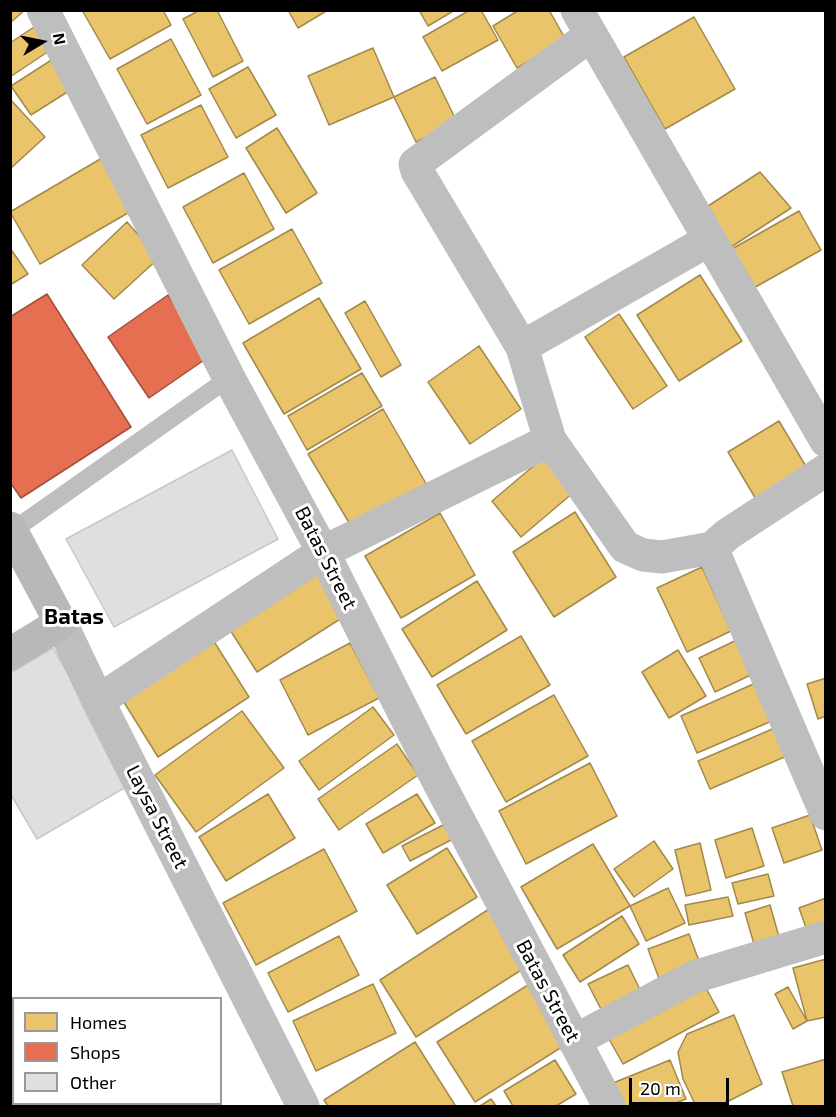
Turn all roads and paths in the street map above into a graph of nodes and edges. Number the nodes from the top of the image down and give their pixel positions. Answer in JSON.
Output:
{"nodes":[{"id":1,"x":43,"y":10,"type":"edge"},
{"id":2,"x":584,"y":23,"type":"edge"},
{"id":3,"x":709,"y":240,"type":"junction"},
{"id":4,"x":522,"y":347,"type":"junction"},
{"id":5,"x":229,"y":378,"type":"junction"},
{"id":6,"x":550,"y":440,"type":"junction"},
{"id":7,"x":825,"y":441,"type":"edge"},
{"id":8,"x":825,"y":470,"type":"edge"},
{"id":9,"x":11,"y":530,"type":"edge"},
{"id":10,"x":712,"y":548,"type":"junction"},
{"id":11,"x":323,"y":552,"type":"junction"},
{"id":12,"x":61,"y":623,"type":"junction"},
{"id":13,"x":10,"y":654,"type":"edge"},
{"id":14,"x":98,"y":701,"type":"junction"},
{"id":15,"x":825,"y":813,"type":"edge"},
{"id":16,"x":825,"y":937,"type":"edge"},
{"id":17,"x":574,"y":1041,"type":"junction"},
{"id":18,"x":303,"y":1107,"type":"edge"},
{"id":19,"x":609,"y":1107,"type":"edge"}],
"edges":[{"from":1,"to":5,"type":"street","name":"Batas Street"},
{"from":2,"to":3,"type":"street"},
{"from":2,"to":4,"type":"street"},
{"from":3,"to":4,"type":"street"},
{"from":3,"to":7,"type":"street"},
{"from":4,"to":6,"type":"street"},
{"from":5,"to":9,"type":"lane"},
{"from":5,"to":11,"type":"street","name":"Batas Street"},
{"from":6,"to":10,"type":"street"},
{"from":6,"to":11,"type":"street"},
{"from":8,"to":10,"type":"street"},
{"from":9,"to":12,"type":"street","name":"Laysa Street"},
{"from":10,"to":15,"type":"street"},
{"from":11,"to":14,"type":"street"},
{"from":11,"to":17,"type":"street","name":"Batas Street"},
{"from":12,"to":13,"type":"street"},
{"from":12,"to":14,"type":"street","name":"Laysa Street"},
{"from":14,"to":18,"type":"street","name":"Laysa Street"},
{"from":16,"to":17,"type":"street"},
{"from":17,"to":19,"type":"street","name":"Batas Street"}]}
